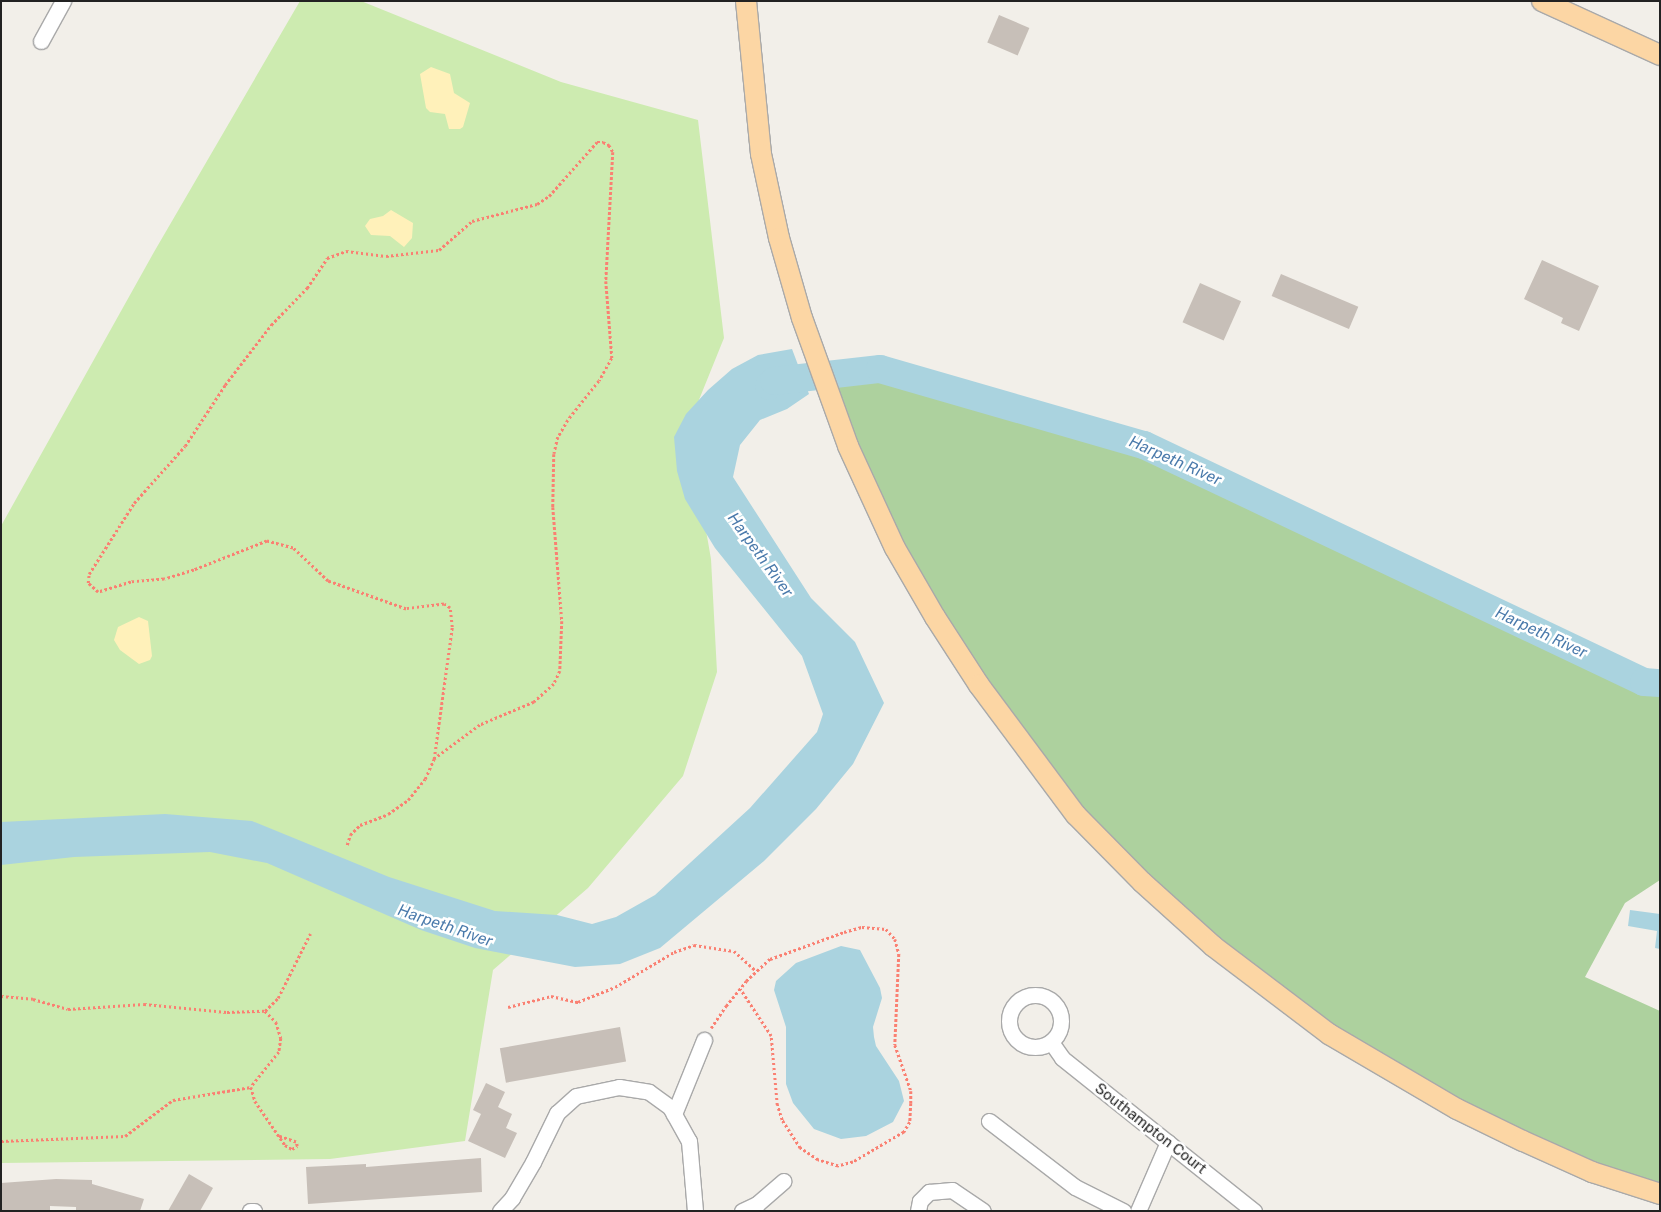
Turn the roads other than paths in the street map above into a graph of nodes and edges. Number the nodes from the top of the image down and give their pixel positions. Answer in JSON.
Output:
{"nodes":[{"id":1,"x":63,"y":1,"type":"edge"},
{"id":2,"x":746,"y":1,"type":"edge"},
{"id":3,"x":1542,"y":1,"type":"edge"},
{"id":4,"x":41,"y":41,"type":"dead end"},
{"id":5,"x":1660,"y":55,"type":"edge"},
{"id":6,"x":704,"y":1040,"type":"road end"},
{"id":7,"x":1052,"y":1042,"type":"dead end"},
{"id":8,"x":674,"y":1114,"type":"junction"},
{"id":9,"x":989,"y":1121,"type":"dead end"},
{"id":10,"x":1168,"y":1142,"type":"junction"},
{"id":11,"x":782,"y":1181,"type":"dead end"},
{"id":12,"x":1660,"y":1194,"type":"edge"},
{"id":13,"x":250,"y":1211,"type":"edge"},
{"id":14,"x":254,"y":1211,"type":"edge"},
{"id":15,"x":500,"y":1211,"type":"edge"},
{"id":16,"x":695,"y":1211,"type":"edge"},
{"id":17,"x":742,"y":1211,"type":"edge"},
{"id":18,"x":918,"y":1211,"type":"edge"},
{"id":19,"x":983,"y":1211,"type":"edge"},
{"id":20,"x":1124,"y":1211,"type":"edge"},
{"id":21,"x":1138,"y":1211,"type":"edge"},
{"id":22,"x":1254,"y":1211,"type":"edge"}],
"edges":[{"from":1,"to":4,"type":"street"},
{"from":2,"to":12,"type":"main road"},
{"from":3,"to":5,"type":"main road"},
{"from":6,"to":8,"type":"street"},
{"from":7,"to":10,"type":"street","name":"Southampton Court"},
{"from":8,"to":15,"type":"street"},
{"from":8,"to":16,"type":"street"},
{"from":9,"to":20,"type":"street"},
{"from":10,"to":21,"type":"street"},
{"from":10,"to":22,"type":"street","name":"Southampton Court"},
{"from":11,"to":17,"type":"street"},
{"from":13,"to":14,"type":"street"},
{"from":18,"to":19,"type":"street"}]}
